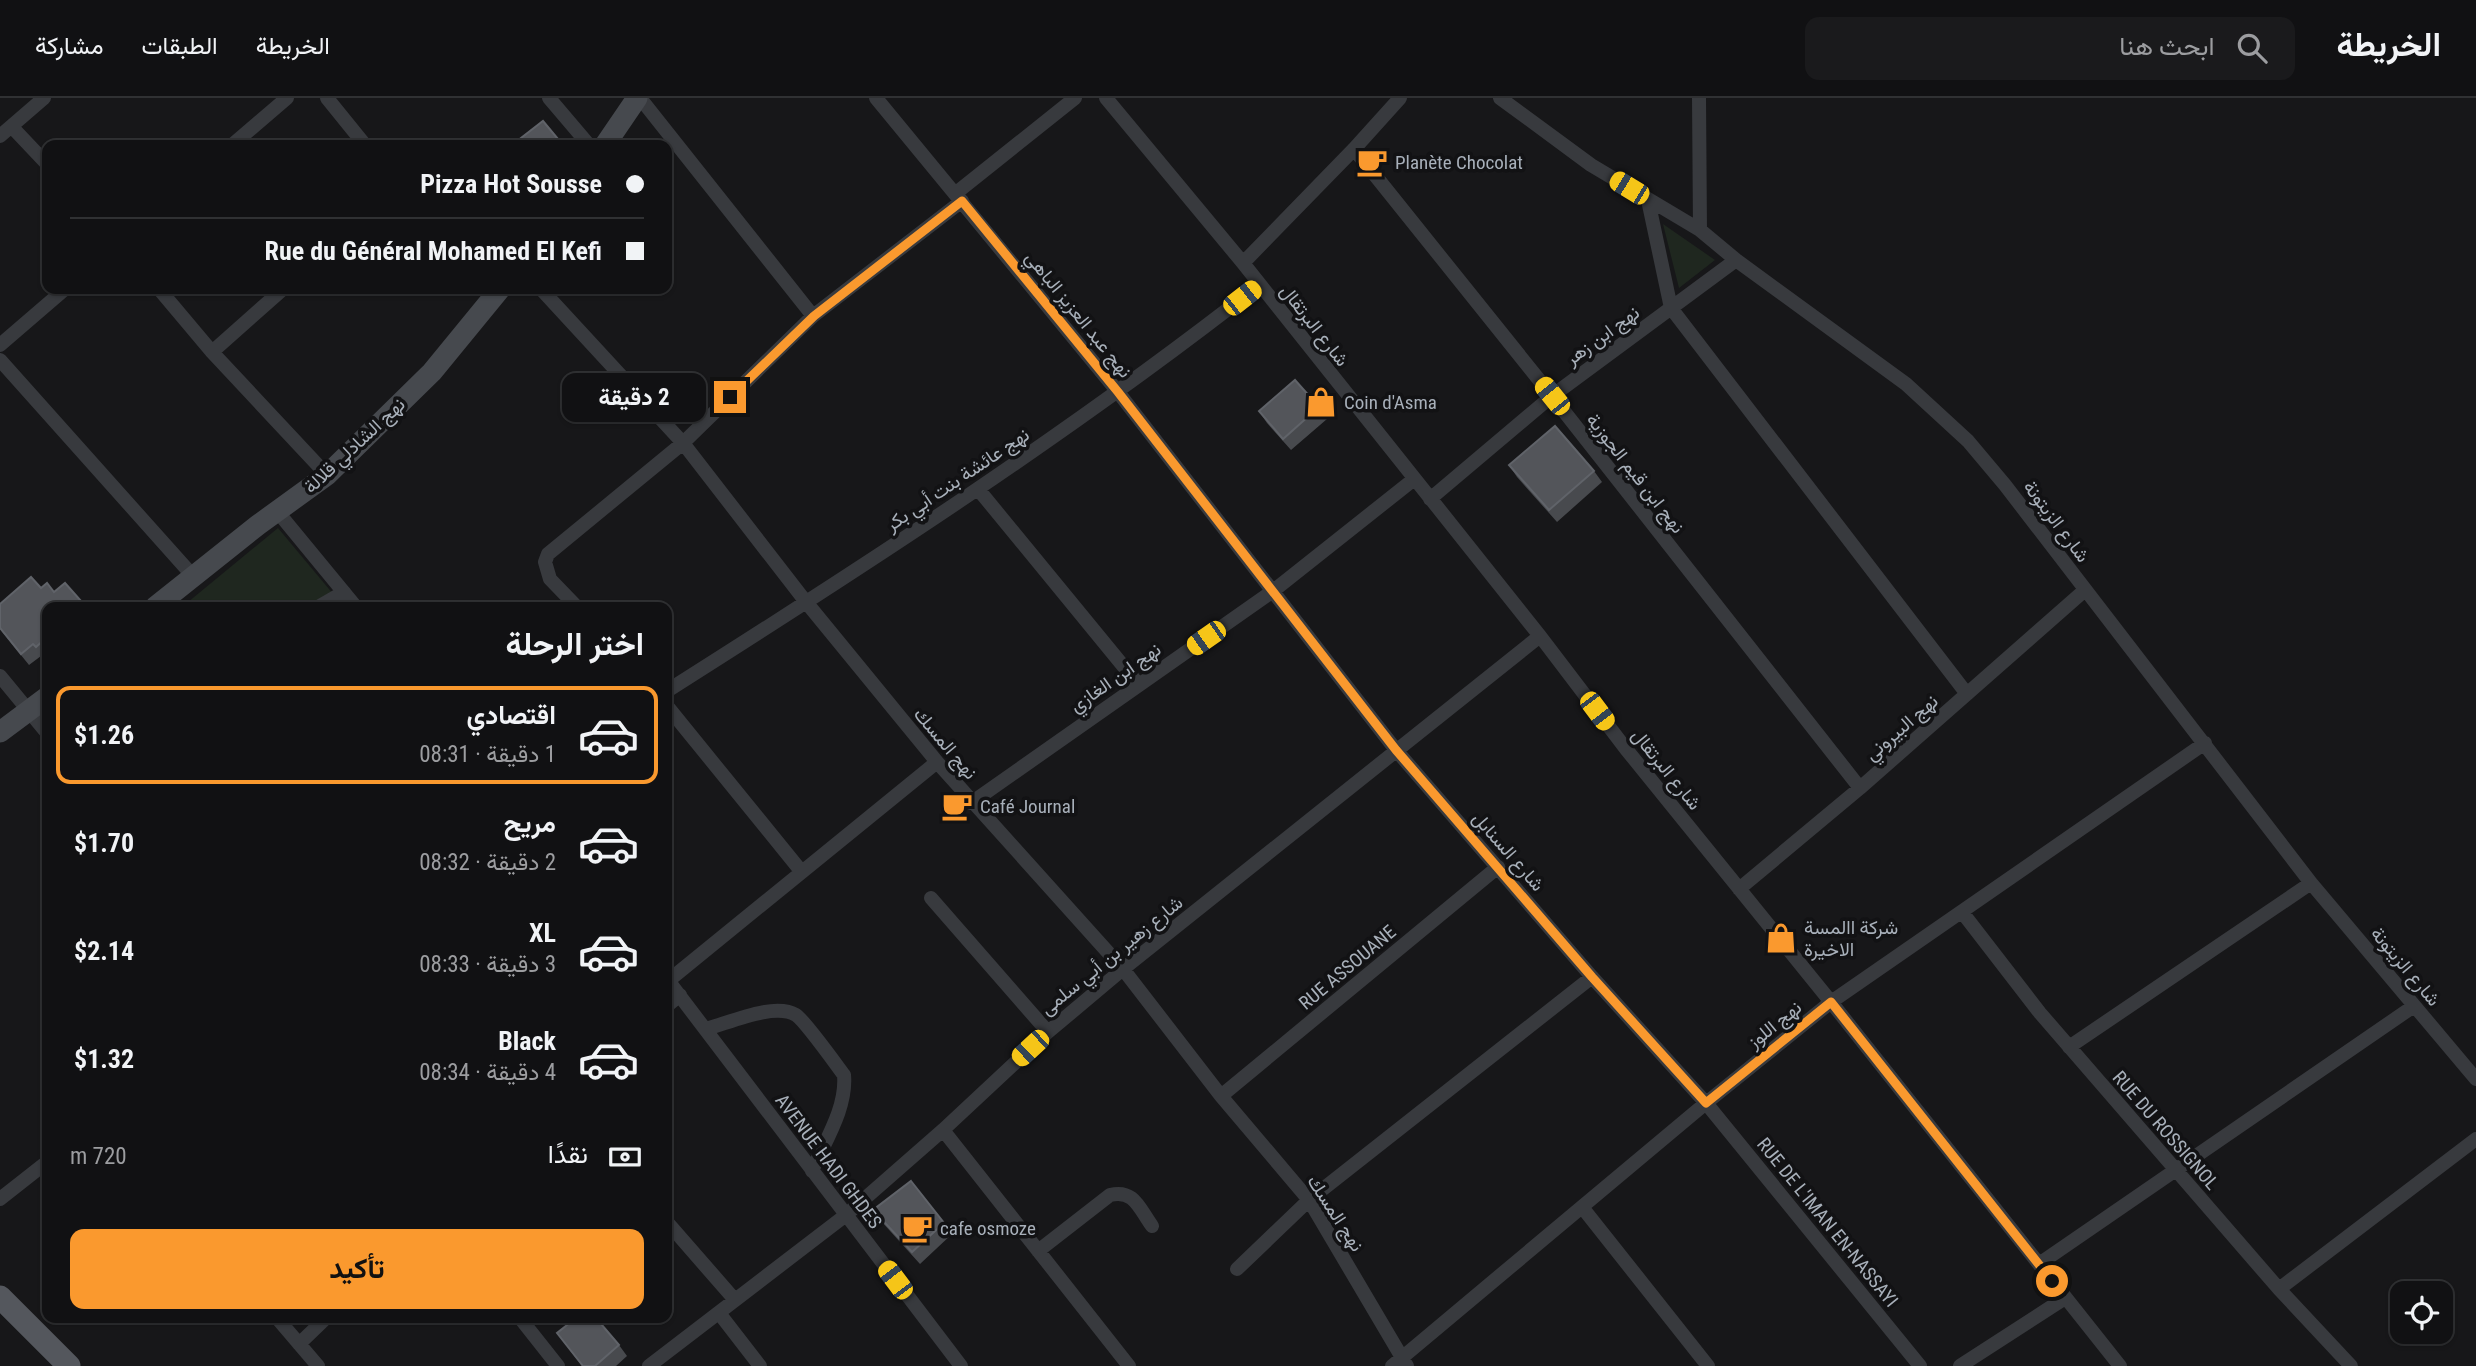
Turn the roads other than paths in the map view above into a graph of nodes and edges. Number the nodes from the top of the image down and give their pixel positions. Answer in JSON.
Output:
{"nodes":[{"id":1,"x":44,"y":98,"type":"edge"},
{"id":2,"x":288,"y":98,"type":"edge"},
{"id":3,"x":327,"y":98,"type":"edge"},
{"id":4,"x":549,"y":98,"type":"edge"},
{"id":5,"x":638,"y":98,"type":"edge"},
{"id":6,"x":876,"y":98,"type":"edge"},
{"id":7,"x":1074,"y":98,"type":"edge"},
{"id":8,"x":1106,"y":98,"type":"edge"},
{"id":9,"x":1400,"y":98,"type":"edge"},
{"id":10,"x":1500,"y":98,"type":"edge"},
{"id":11,"x":1699,"y":98,"type":"edge"},
{"id":12,"x":12,"y":127,"type":"junction"},
{"id":13,"x":0,"y":136,"type":"edge"},
{"id":14,"x":238,"y":140,"type":"edge"},
{"id":15,"x":361,"y":140,"type":"edge"},
{"id":16,"x":585,"y":140,"type":"edge"},
{"id":17,"x":609,"y":140,"type":"edge"},
{"id":18,"x":672,"y":140,"type":"edge"},
{"id":19,"x":672,"y":140,"type":"edge"},
{"id":20,"x":1354,"y":149,"type":"junction"},
{"id":21,"x":42,"y":159,"type":"edge"},
{"id":22,"x":959,"y":197,"type":"junction"},
{"id":23,"x":1648,"y":200,"type":"junction"},
{"id":24,"x":1700,"y":230,"type":"junction"},
{"id":25,"x":1735,"y":260,"type":"junction"},
{"id":26,"x":1242,"y":263,"type":"junction"},
{"id":27,"x":1259,"y":285,"type":"junction"},
{"id":28,"x":59,"y":294,"type":"edge"},
{"id":29,"x":163,"y":294,"type":"edge"},
{"id":30,"x":277,"y":294,"type":"edge"},
{"id":31,"x":495,"y":294,"type":"edge"},
{"id":32,"x":546,"y":294,"type":"edge"},
{"id":33,"x":1671,"y":308,"type":"junction"},
{"id":34,"x":814,"y":316,"type":"junction"},
{"id":35,"x":0,"y":345,"type":"edge"},
{"id":36,"x":212,"y":352,"type":"junction"},
{"id":37,"x":0,"y":360,"type":"edge"},
{"id":38,"x":1118,"y":392,"type":"junction"},
{"id":39,"x":1552,"y":396,"type":"junction"},
{"id":40,"x":683,"y":443,"type":"junction"},
{"id":41,"x":327,"y":475,"type":"junction"},
{"id":42,"x":1413,"y":480,"type":"junction"},
{"id":43,"x":978,"y":489,"type":"junction"},
{"id":44,"x":1430,"y":499,"type":"junction"},
{"id":45,"x":277,"y":511,"type":"junction"},
{"id":46,"x":193,"y":576,"type":"junction"},
{"id":47,"x":2085,"y":590,"type":"junction"},
{"id":48,"x":1273,"y":591,"type":"junction"},
{"id":49,"x":344,"y":592,"type":"junction"},
{"id":50,"x":161,"y":602,"type":"edge"},
{"id":51,"x":327,"y":602,"type":"edge"},
{"id":52,"x":352,"y":602,"type":"edge"},
{"id":53,"x":572,"y":602,"type":"edge"},
{"id":54,"x":806,"y":603,"type":"junction"},
{"id":55,"x":1540,"y":636,"type":"junction"},
{"id":56,"x":0,"y":676,"type":"edge"},
{"id":57,"x":1138,"y":684,"type":"junction"},
{"id":58,"x":672,"y":688,"type":"edge"},
{"id":59,"x":1967,"y":694,"type":"junction"},
{"id":60,"x":42,"y":701,"type":"edge"},
{"id":61,"x":30,"y":711,"type":"junction"},
{"id":62,"x":672,"y":712,"type":"edge"},
{"id":63,"x":42,"y":727,"type":"edge"},
{"id":64,"x":0,"y":732,"type":"edge"},
{"id":65,"x":2205,"y":743,"type":"junction"},
{"id":66,"x":1396,"y":750,"type":"junction"},
{"id":67,"x":937,"y":762,"type":"junction"},
{"id":68,"x":1860,"y":788,"type":"junction"},
{"id":69,"x":971,"y":803,"type":"junction"},
{"id":70,"x":1498,"y":867,"type":"junction"},
{"id":71,"x":802,"y":871,"type":"junction"},
{"id":72,"x":2311,"y":884,"type":"junction"},
{"id":73,"x":1739,"y":888,"type":"junction"},
{"id":74,"x":931,"y":898,"type":"dead end"},
{"id":75,"x":1962,"y":912,"type":"junction"},
{"id":76,"x":1123,"y":969,"type":"junction"},
{"id":77,"x":672,"y":977,"type":"edge"},
{"id":78,"x":1592,"y":977,"type":"junction"},
{"id":79,"x":672,"y":985,"type":"edge"},
{"id":80,"x":680,"y":995,"type":"junction"},
{"id":81,"x":672,"y":1002,"type":"edge"},
{"id":82,"x":1831,"y":1002,"type":"junction"},
{"id":83,"x":2414,"y":1006,"type":"junction"},
{"id":84,"x":706,"y":1029,"type":"junction"},
{"id":85,"x":1048,"y":1032,"type":"junction"},
{"id":86,"x":2069,"y":1047,"type":"junction"},
{"id":87,"x":2476,"y":1079,"type":"edge"},
{"id":88,"x":1220,"y":1097,"type":"junction"},
{"id":89,"x":1706,"y":1103,"type":"junction"},
{"id":90,"x":943,"y":1130,"type":"junction"},
{"id":91,"x":2476,"y":1139,"type":"edge"},
{"id":92,"x":42,"y":1166,"type":"edge"},
{"id":93,"x":2174,"y":1170,"type":"junction"},
{"id":94,"x":812,"y":1171,"type":"junction"},
{"id":95,"x":0,"y":1199,"type":"edge"},
{"id":96,"x":1309,"y":1200,"type":"junction"},
{"id":97,"x":1582,"y":1207,"type":"junction"},
{"id":98,"x":846,"y":1215,"type":"junction"},
{"id":99,"x":1152,"y":1226,"type":"dead end"},
{"id":100,"x":672,"y":1228,"type":"edge"},
{"id":101,"x":1038,"y":1251,"type":"junction"},
{"id":102,"x":2039,"y":1264,"type":"junction"},
{"id":103,"x":1237,"y":1269,"type":"dead end"},
{"id":104,"x":2279,"y":1289,"type":"junction"},
{"id":105,"x":0,"y":1297,"type":"edge"},
{"id":106,"x":2065,"y":1298,"type":"junction"},
{"id":107,"x":735,"y":1300,"type":"junction"},
{"id":108,"x":719,"y":1313,"type":"junction"},
{"id":109,"x":281,"y":1323,"type":"edge"},
{"id":110,"x":321,"y":1323,"type":"edge"},
{"id":111,"x":524,"y":1323,"type":"edge"},
{"id":112,"x":299,"y":1344,"type":"junction"},
{"id":113,"x":1400,"y":1364,"type":"edge"},
{"id":114,"x":69,"y":1366,"type":"edge"},
{"id":115,"x":318,"y":1366,"type":"edge"},
{"id":116,"x":558,"y":1366,"type":"edge"},
{"id":117,"x":649,"y":1366,"type":"edge"},
{"id":118,"x":760,"y":1366,"type":"edge"},
{"id":119,"x":961,"y":1366,"type":"edge"},
{"id":120,"x":1129,"y":1366,"type":"edge"},
{"id":121,"x":1708,"y":1366,"type":"edge"},
{"id":122,"x":1920,"y":1366,"type":"edge"},
{"id":123,"x":1960,"y":1366,"type":"edge"},
{"id":124,"x":2120,"y":1366,"type":"edge"},
{"id":125,"x":2351,"y":1366,"type":"edge"}],
"edges":[{"from":1,"to":12,"type":"street"},
{"from":2,"to":14,"type":"street"},
{"from":3,"to":15,"type":"street"},
{"from":4,"to":16,"type":"street"},
{"from":5,"to":17,"type":"street"},
{"from":5,"to":19,"type":"street"},
{"from":6,"to":22,"type":"street","name":"نهج عبد العزيز الباهي"},
{"from":7,"to":22,"type":"street"},
{"from":8,"to":26,"type":"street","name":"شارع البرتقال"},
{"from":9,"to":20,"type":"street"},
{"from":10,"to":23,"type":"street","name":"شارع الزيتونة"},
{"from":11,"to":24,"type":"street"},
{"from":12,"to":13,"type":"street"},
{"from":12,"to":21,"type":"street"},
{"from":18,"to":34,"type":"street"},
{"from":20,"to":26,"type":"street"},
{"from":20,"to":39,"type":"street","name":"نهج ابن قيم الجوزية"},
{"from":22,"to":34,"type":"street"},
{"from":22,"to":38,"type":"street","name":"نهج عبد العزيز الباهي"},
{"from":23,"to":24,"type":"street","name":"شارع الزيتونة"},
{"from":23,"to":33,"type":"street"},
{"from":24,"to":25,"type":"street","name":"شارع الزيتونة"},
{"from":25,"to":33,"type":"street","name":"نهج ابن زهر"},
{"from":25,"to":47,"type":"street","name":"شارع الزيتونة"},
{"from":26,"to":27,"type":"street","name":"شارع البرتقال"},
{"from":27,"to":38,"type":"street","name":"نهج عائشة بنت أبي بكر"},
{"from":27,"to":42,"type":"street","name":"شارع البرتقال"},
{"from":28,"to":35,"type":"street"},
{"from":29,"to":36,"type":"street"},
{"from":30,"to":36,"type":"street"},
{"from":31,"to":41,"type":"street","name":"نهج الشادلي قلالة"},
{"from":32,"to":40,"type":"street","name":"نهج المسك"},
{"from":33,"to":39,"type":"street","name":"نهج ابن زهر"},
{"from":33,"to":59,"type":"street"},
{"from":34,"to":40,"type":"street"},
{"from":36,"to":41,"type":"street"},
{"from":37,"to":46,"type":"street"},
{"from":38,"to":43,"type":"street","name":"نهج عائشة بنت أبي بكر"},
{"from":38,"to":48,"type":"street","name":"نهج عبد العزيز الباهي"},
{"from":39,"to":44,"type":"street","name":"نهج ابن زهر"},
{"from":39,"to":68,"type":"street","name":"نهج ابن قيم الجوزية"},
{"from":40,"to":53,"type":"street"},
{"from":40,"to":54,"type":"street","name":"نهج المسك"},
{"from":41,"to":45,"type":"street","name":"نهج الشادلي قلالة"},
{"from":42,"to":44,"type":"street","name":"شارع البرتقال"},
{"from":42,"to":48,"type":"street","name":"نهج ابن الغازي"},
{"from":43,"to":54,"type":"street","name":"نهج عائشة بنت أبي بكر"},
{"from":43,"to":57,"type":"street"},
{"from":44,"to":55,"type":"street","name":"شارع البرتقال"},
{"from":45,"to":46,"type":"street","name":"نهج الشادلي قلالة"},
{"from":45,"to":49,"type":"street"},
{"from":46,"to":50,"type":"street","name":"نهج الشادلي قلالة"},
{"from":47,"to":59,"type":"street","name":"نهج البيروني"},
{"from":47,"to":65,"type":"street","name":"شارع الزيتونة"},
{"from":48,"to":57,"type":"street","name":"نهج ابن الغازي"},
{"from":48,"to":66,"type":"street","name":"نهج عبد العزيز الباهي"},
{"from":49,"to":51,"type":"street"},
{"from":49,"to":52,"type":"street"},
{"from":54,"to":58,"type":"street","name":"نهج عائشة بنت أبي بكر"},
{"from":54,"to":67,"type":"street","name":"نهج المسك"},
{"from":55,"to":66,"type":"street","name":"شارع زهير بن أبي سلمى"},
{"from":55,"to":73,"type":"street","name":"شارع البرتقال"},
{"from":56,"to":61,"type":"street"},
{"from":57,"to":69,"type":"street","name":"نهج ابن الغازي"},
{"from":59,"to":68,"type":"street","name":"نهج البيروني"},
{"from":60,"to":61,"type":"street"},
{"from":61,"to":63,"type":"street"},
{"from":61,"to":64,"type":"street"},
{"from":62,"to":71,"type":"street"},
{"from":65,"to":72,"type":"street","name":"شارع الزيتونة"},
{"from":65,"to":75,"type":"street","name":"نهج اللوز"},
{"from":66,"to":70,"type":"street","name":"شارع السنابل"},
{"from":66,"to":76,"type":"street","name":"شارع زهير بن أبي سلمى"},
{"from":67,"to":69,"type":"street","name":"نهج المسك"},
{"from":67,"to":71,"type":"street"},
{"from":68,"to":73,"type":"street","name":"نهج البيروني"},
{"from":69,"to":76,"type":"street","name":"نهج المسك"},
{"from":70,"to":78,"type":"street","name":"شارع السنابل"},
{"from":70,"to":88,"type":"street","name":"RUE ASSOUANE"},
{"from":71,"to":77,"type":"street"},
{"from":72,"to":83,"type":"street","name":"شارع الزيتونة"},
{"from":72,"to":86,"type":"street"},
{"from":73,"to":82,"type":"street","name":"شارع البرتقال"},
{"from":74,"to":85,"type":"street"},
{"from":75,"to":82,"type":"street","name":"نهج اللوز"},
{"from":75,"to":86,"type":"street","name":"RUE DU ROSSIGNOL"},
{"from":76,"to":85,"type":"street","name":"شارع زهير بن أبي سلمى"},
{"from":76,"to":88,"type":"street","name":"نهج المسك"},
{"from":78,"to":89,"type":"street","name":"شارع السنابل"},
{"from":78,"to":96,"type":"street"},
{"from":79,"to":80,"type":"street","name":"AVENUE HADI GHDES"},
{"from":80,"to":81,"type":"street"},
{"from":80,"to":84,"type":"street","name":"AVENUE HADI GHDES"},
{"from":82,"to":89,"type":"street","name":"نهج اللوز"},
{"from":82,"to":102,"type":"street","name":"شارع البرتقال"},
{"from":83,"to":87,"type":"street","name":"شارع الزيتونة"},
{"from":83,"to":93,"type":"street"},
{"from":84,"to":94,"type":"street","name":"AVENUE HADI GHDES"},
{"from":84,"to":94,"type":"street"},
{"from":85,"to":90,"type":"street","name":"شارع زهير بن أبي سلمى"},
{"from":86,"to":93,"type":"street","name":"RUE DU ROSSIGNOL"},
{"from":88,"to":96,"type":"street","name":"نهج المسك"},
{"from":89,"to":97,"type":"street","name":"نهج اللوز"},
{"from":89,"to":122,"type":"street","name":"RUE DE L'IMAN EN-NASSAYI"},
{"from":90,"to":98,"type":"street","name":"شارع زهير بن أبي سلمى"},
{"from":90,"to":101,"type":"street"},
{"from":91,"to":104,"type":"street"},
{"from":92,"to":95,"type":"street"},
{"from":93,"to":102,"type":"street"},
{"from":93,"to":104,"type":"street","name":"RUE DU ROSSIGNOL"},
{"from":94,"to":98,"type":"street","name":"AVENUE HADI GHDES"},
{"from":96,"to":103,"type":"street"},
{"from":96,"to":113,"type":"street","name":"نهج المسك"},
{"from":97,"to":113,"type":"street","name":"نهج اللوز"},
{"from":97,"to":121,"type":"street"},
{"from":98,"to":107,"type":"street","name":"شارع زهير بن أبي سلمى"},
{"from":98,"to":119,"type":"street","name":"AVENUE HADI GHDES"},
{"from":99,"to":101,"type":"street"},
{"from":100,"to":107,"type":"street"},
{"from":101,"to":120,"type":"street"},
{"from":102,"to":106,"type":"street","name":"شارع البرتقال"},
{"from":104,"to":125,"type":"street","name":"RUE DU ROSSIGNOL"},
{"from":105,"to":114,"type":"main road"},
{"from":106,"to":123,"type":"street"},
{"from":106,"to":124,"type":"street","name":"شارع البرتقال"},
{"from":107,"to":108,"type":"street","name":"شارع زهير بن أبي سلمى"},
{"from":108,"to":117,"type":"street","name":"شارع زهير بن أبي سلمى"},
{"from":108,"to":118,"type":"street"},
{"from":109,"to":112,"type":"street"},
{"from":110,"to":112,"type":"street"},
{"from":111,"to":116,"type":"street"},
{"from":112,"to":115,"type":"street"}]}
